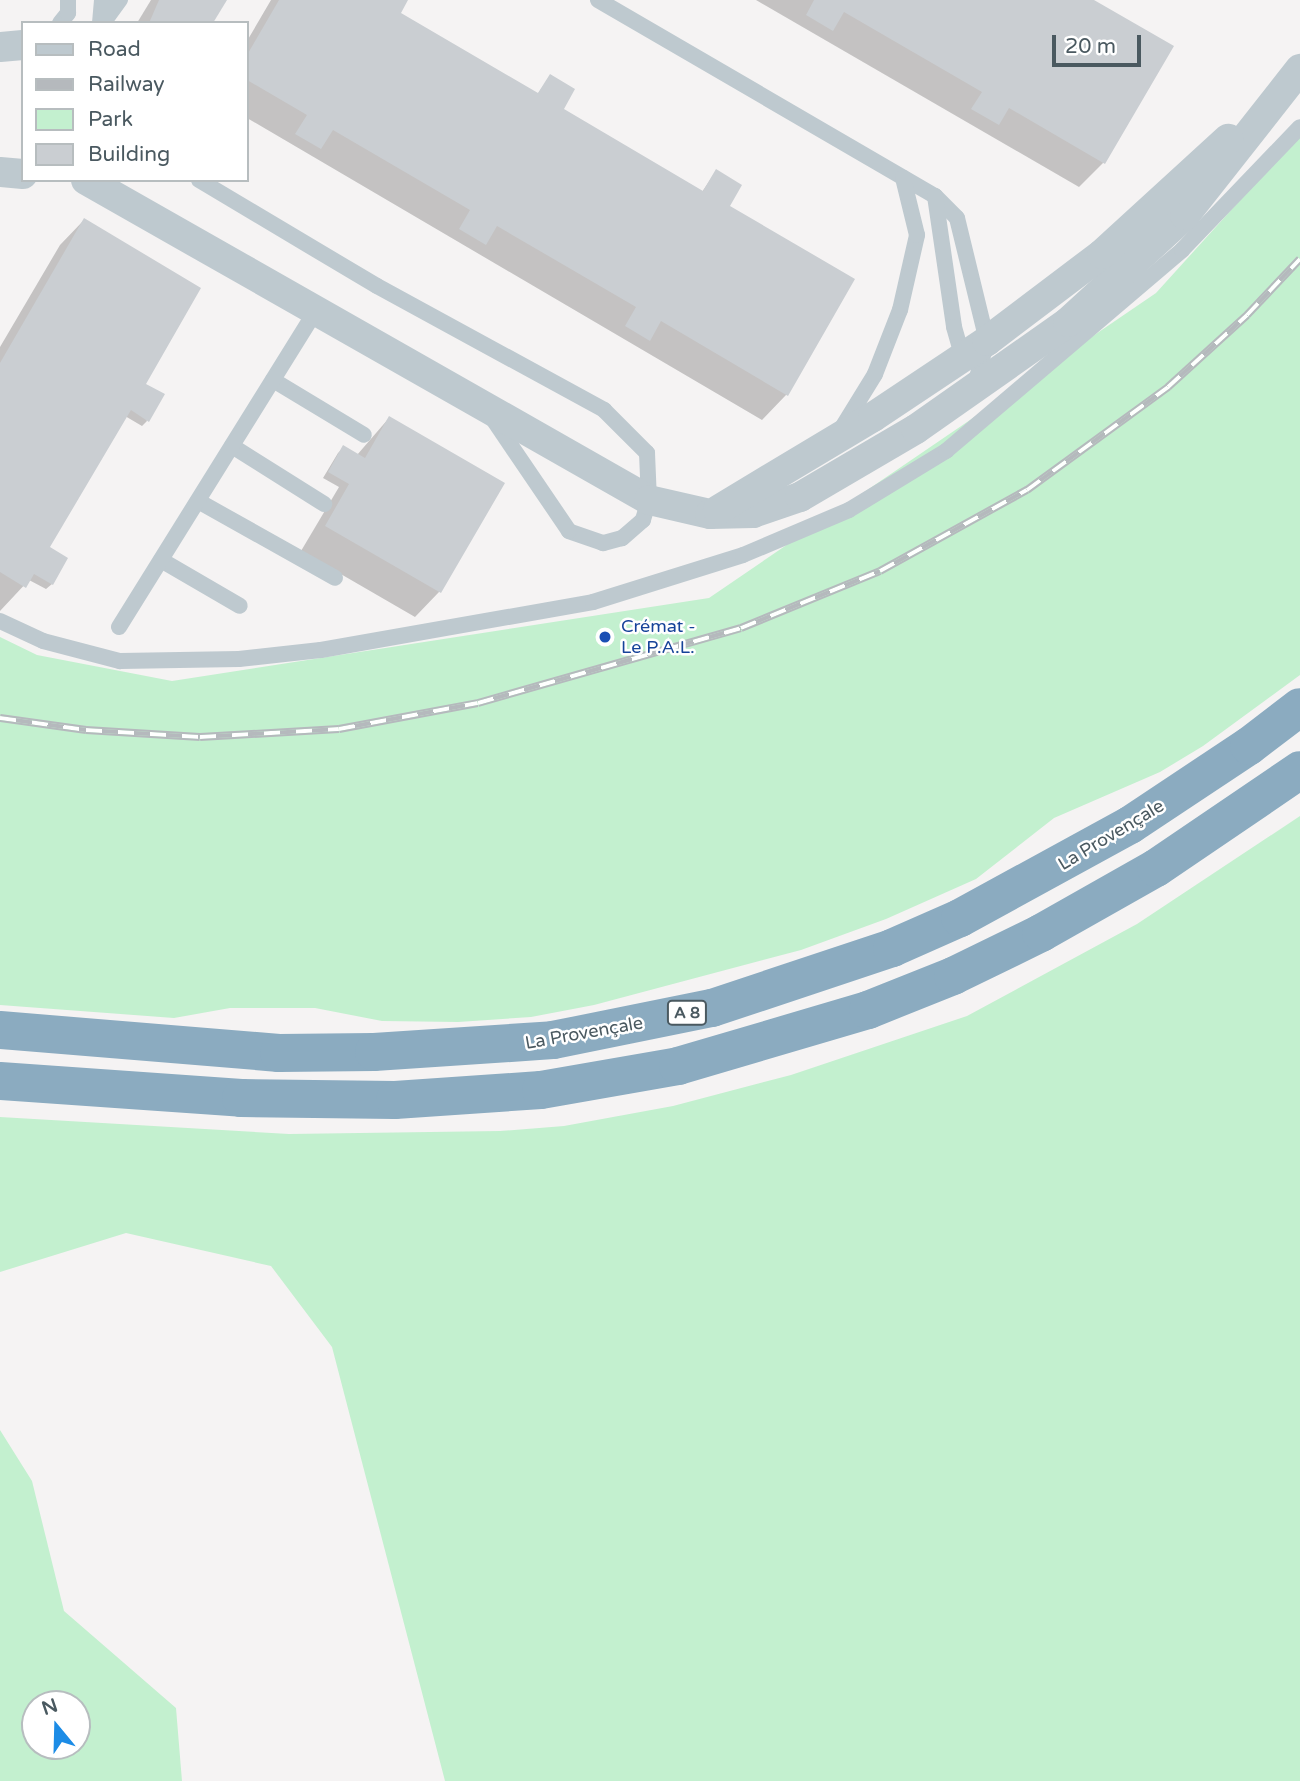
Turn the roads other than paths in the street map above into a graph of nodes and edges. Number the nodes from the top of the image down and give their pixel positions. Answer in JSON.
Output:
{"nodes":[{"id":1,"x":68,"y":0,"type":"edge"},
{"id":2,"x":103,"y":0,"type":"edge"},
{"id":3,"x":120,"y":0,"type":"edge"},
{"id":4,"x":598,"y":0,"type":"edge"},
{"id":5,"x":62,"y":21,"type":"edge"},
{"id":6,"x":102,"y":21,"type":"edge"},
{"id":7,"x":104,"y":21,"type":"edge"},
{"id":8,"x":21,"y":45,"type":"edge"},
{"id":9,"x":0,"y":47,"type":"edge"},
{"id":10,"x":1300,"y":69,"type":"edge"},
{"id":11,"x":1278,"y":99,"type":"junction"},
{"id":12,"x":1300,"y":127,"type":"edge"},
{"id":13,"x":0,"y":172,"type":"edge"},
{"id":14,"x":21,"y":174,"type":"edge"},
{"id":15,"x":904,"y":178,"type":"junction"},
{"id":16,"x":90,"y":182,"type":"edge"},
{"id":17,"x":118,"y":182,"type":"edge"},
{"id":18,"x":202,"y":182,"type":"edge"},
{"id":19,"x":934,"y":196,"type":"junction"},
{"id":20,"x":135,"y":206,"type":"junction"},
{"id":21,"x":316,"y":310,"type":"junction"},
{"id":22,"x":987,"y":341,"type":"junction"},
{"id":23,"x":976,"y":374,"type":"junction"},
{"id":24,"x":272,"y":380,"type":"junction"},
{"id":25,"x":488,"y":411,"type":"junction"},
{"id":26,"x":364,"y":435,"type":"dead end"},
{"id":27,"x":834,"y":442,"type":"junction"},
{"id":28,"x":232,"y":446,"type":"junction"},
{"id":29,"x":198,"y":500,"type":"junction"},
{"id":30,"x":649,"y":500,"type":"junction"},
{"id":31,"x":324,"y":504,"type":"dead end"},
{"id":32,"x":710,"y":514,"type":"junction"},
{"id":33,"x":161,"y":560,"type":"junction"},
{"id":34,"x":335,"y":578,"type":"dead end"},
{"id":35,"x":240,"y":606,"type":"dead end"},
{"id":36,"x":0,"y":621,"type":"edge"},
{"id":37,"x":120,"y":627,"type":"dead end"},
{"id":38,"x":1300,"y":707,"type":"edge"},
{"id":39,"x":1300,"y":770,"type":"edge"},
{"id":40,"x":0,"y":1030,"type":"edge"},
{"id":41,"x":0,"y":1081,"type":"edge"}],
"edges":[{"from":1,"to":5,"type":"lane"},
{"from":2,"to":6,"type":"lane"},
{"from":3,"to":7,"type":"lane"},
{"from":4,"to":15,"type":"lane"},
{"from":8,"to":9,"type":"street"},
{"from":10,"to":11,"type":"street"},
{"from":11,"to":22,"type":"street"},
{"from":11,"to":23,"type":"street"},
{"from":12,"to":36,"type":"lane"},
{"from":13,"to":14,"type":"street"},
{"from":15,"to":19,"type":"lane"},
{"from":15,"to":27,"type":"lane"},
{"from":16,"to":20,"type":"street"},
{"from":17,"to":20,"type":"street"},
{"from":18,"to":30,"type":"lane"},
{"from":19,"to":22,"type":"lane"},
{"from":19,"to":23,"type":"lane"},
{"from":20,"to":21,"type":"street"},
{"from":21,"to":24,"type":"lane"},
{"from":21,"to":25,"type":"street"},
{"from":22,"to":23,"type":"street"},
{"from":23,"to":27,"type":"street"},
{"from":23,"to":32,"type":"street"},
{"from":24,"to":26,"type":"lane"},
{"from":24,"to":28,"type":"lane"},
{"from":25,"to":30,"type":"street"},
{"from":25,"to":30,"type":"lane"},
{"from":27,"to":32,"type":"street"},
{"from":28,"to":29,"type":"lane"},
{"from":28,"to":31,"type":"lane"},
{"from":29,"to":33,"type":"lane"},
{"from":29,"to":34,"type":"lane"},
{"from":30,"to":32,"type":"street"},
{"from":33,"to":35,"type":"lane"},
{"from":33,"to":37,"type":"lane"},
{"from":38,"to":40,"type":"highway","name":"La Provençale","number":"A 8"},
{"from":39,"to":41,"type":"highway"}]}
